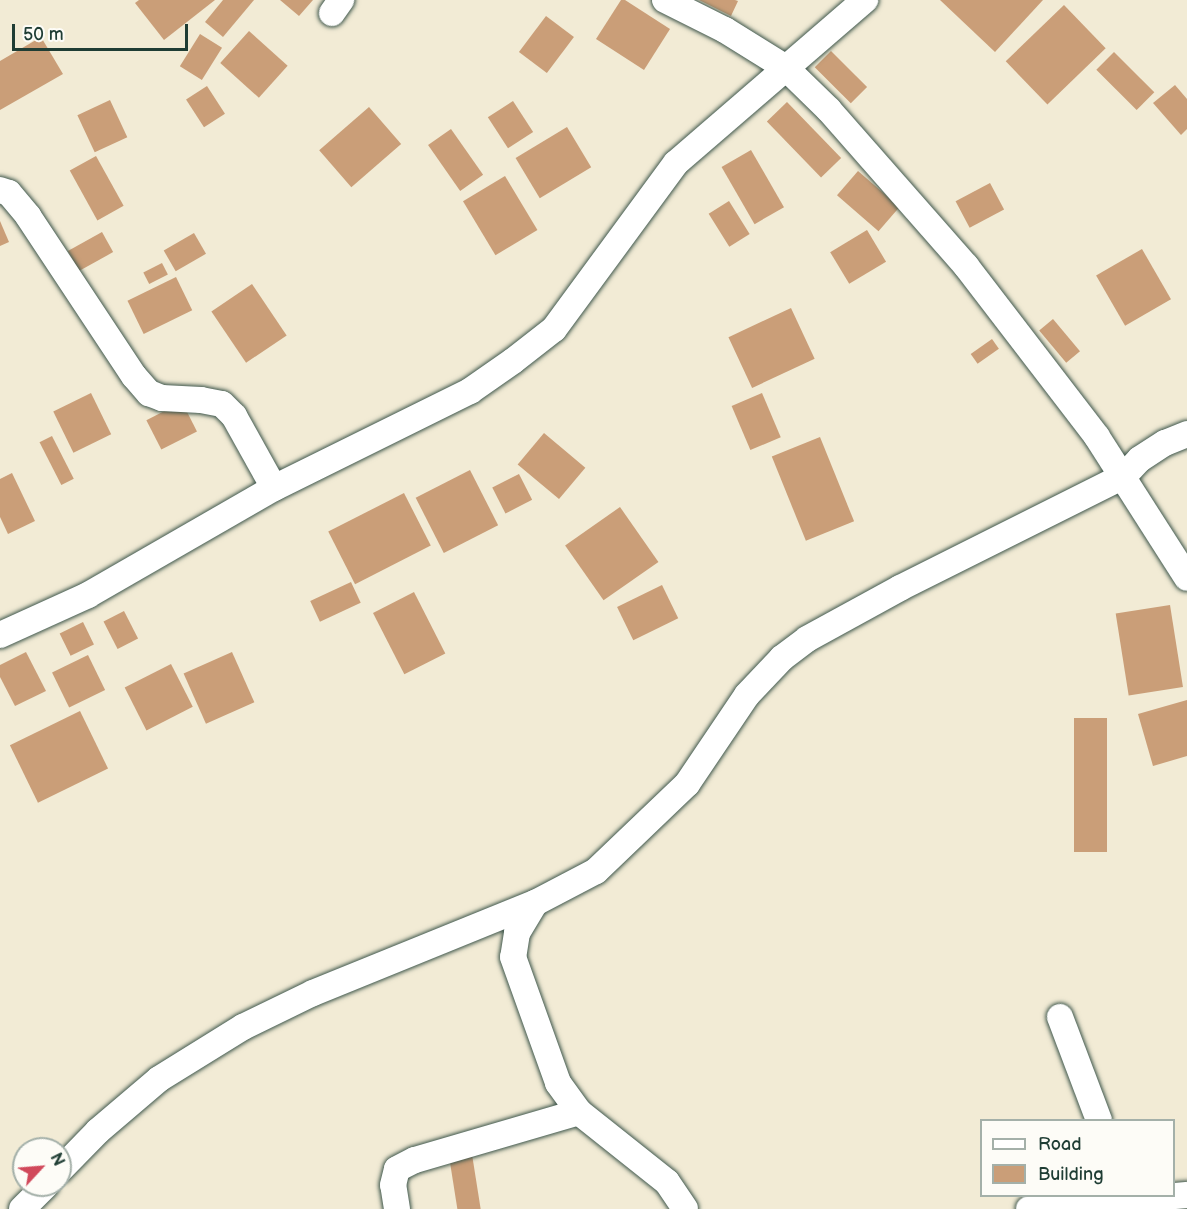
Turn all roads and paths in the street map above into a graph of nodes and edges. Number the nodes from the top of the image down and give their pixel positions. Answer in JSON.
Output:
{"nodes":[{"id":1,"x":665,"y":0,"type":"edge"},
{"id":2,"x":865,"y":0,"type":"edge"},
{"id":3,"x":786,"y":68,"type":"junction"},
{"id":4,"x":0,"y":190,"type":"edge"},
{"id":5,"x":1187,"y":434,"type":"edge"},
{"id":6,"x":1124,"y":476,"type":"junction"},
{"id":7,"x":274,"y":488,"type":"junction"},
{"id":8,"x":1187,"y":578,"type":"edge"},
{"id":9,"x":0,"y":635,"type":"edge"},
{"id":10,"x":535,"y":903,"type":"junction"},
{"id":11,"x":1060,"y":1017,"type":"dead end"},
{"id":12,"x":579,"y":1112,"type":"junction"},
{"id":13,"x":1099,"y":1119,"type":"edge"},
{"id":14,"x":72,"y":1158,"type":"edge"},
{"id":15,"x":34,"y":1197,"type":"edge"},
{"id":16,"x":1158,"y":1197,"type":"edge"},
{"id":17,"x":1128,"y":1199,"type":"edge"},
{"id":18,"x":22,"y":1209,"type":"edge"},
{"id":19,"x":397,"y":1209,"type":"edge"},
{"id":20,"x":685,"y":1209,"type":"edge"},
{"id":21,"x":1029,"y":1209,"type":"edge"}],
"edges":[{"from":1,"to":3,"type":"street"},
{"from":2,"to":3,"type":"street"},
{"from":3,"to":6,"type":"street"},
{"from":3,"to":7,"type":"street"},
{"from":4,"to":7,"type":"street"},
{"from":5,"to":6,"type":"street"},
{"from":6,"to":8,"type":"street"},
{"from":6,"to":10,"type":"street"},
{"from":7,"to":9,"type":"street"},
{"from":10,"to":12,"type":"street"},
{"from":10,"to":14,"type":"street"},
{"from":11,"to":13,"type":"street"},
{"from":12,"to":19,"type":"street"},
{"from":12,"to":20,"type":"street"},
{"from":15,"to":18,"type":"street"},
{"from":16,"to":17,"type":"street"},
{"from":17,"to":21,"type":"street"}]}
